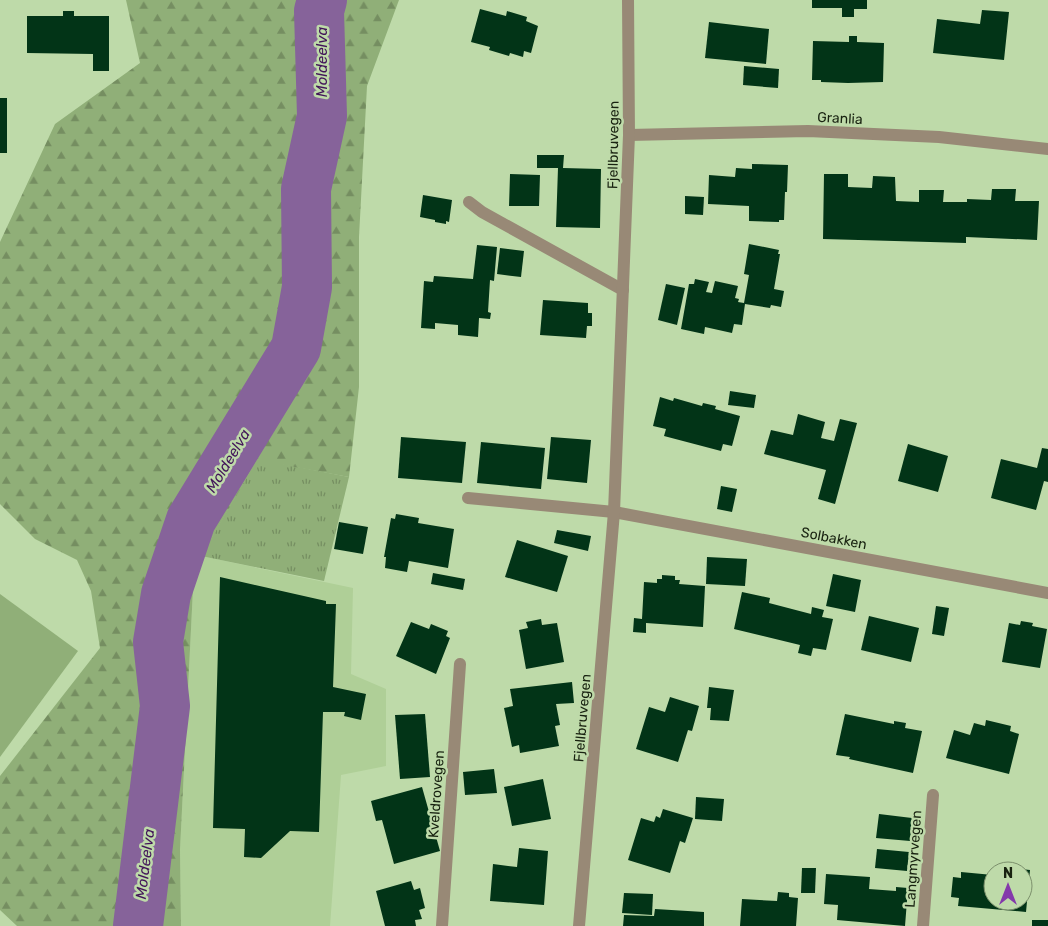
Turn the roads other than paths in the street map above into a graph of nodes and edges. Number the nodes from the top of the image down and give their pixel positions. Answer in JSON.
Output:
{"nodes":[{"id":1,"x":628,"y":0,"type":"edge"},
{"id":2,"x":629,"y":135,"type":"junction"},
{"id":3,"x":1048,"y":149,"type":"edge"},
{"id":4,"x":469,"y":202,"type":"dead end"},
{"id":5,"x":623,"y":290,"type":"junction"},
{"id":6,"x":468,"y":498,"type":"dead end"},
{"id":7,"x":614,"y":512,"type":"junction"},
{"id":8,"x":1048,"y":593,"type":"edge"},
{"id":9,"x":460,"y":664,"type":"dead end"},
{"id":10,"x":933,"y":795,"type":"dead end"},
{"id":11,"x":442,"y":926,"type":"edge"},
{"id":12,"x":579,"y":926,"type":"edge"},
{"id":13,"x":923,"y":926,"type":"edge"}],
"edges":[{"from":1,"to":2,"type":"street","name":"Fjellbruvegen"},
{"from":2,"to":3,"type":"street","name":"Granlia"},
{"from":2,"to":5,"type":"street","name":"Fjellbruvegen"},
{"from":4,"to":5,"type":"street"},
{"from":5,"to":7,"type":"street","name":"Fjellbruvegen"},
{"from":6,"to":7,"type":"street"},
{"from":7,"to":8,"type":"street","name":"Solbakken"},
{"from":7,"to":12,"type":"street","name":"Fjellbruvegen"},
{"from":9,"to":11,"type":"street","name":"Kveldrovegen"},
{"from":10,"to":13,"type":"street","name":"Langmyrvegen"}]}
